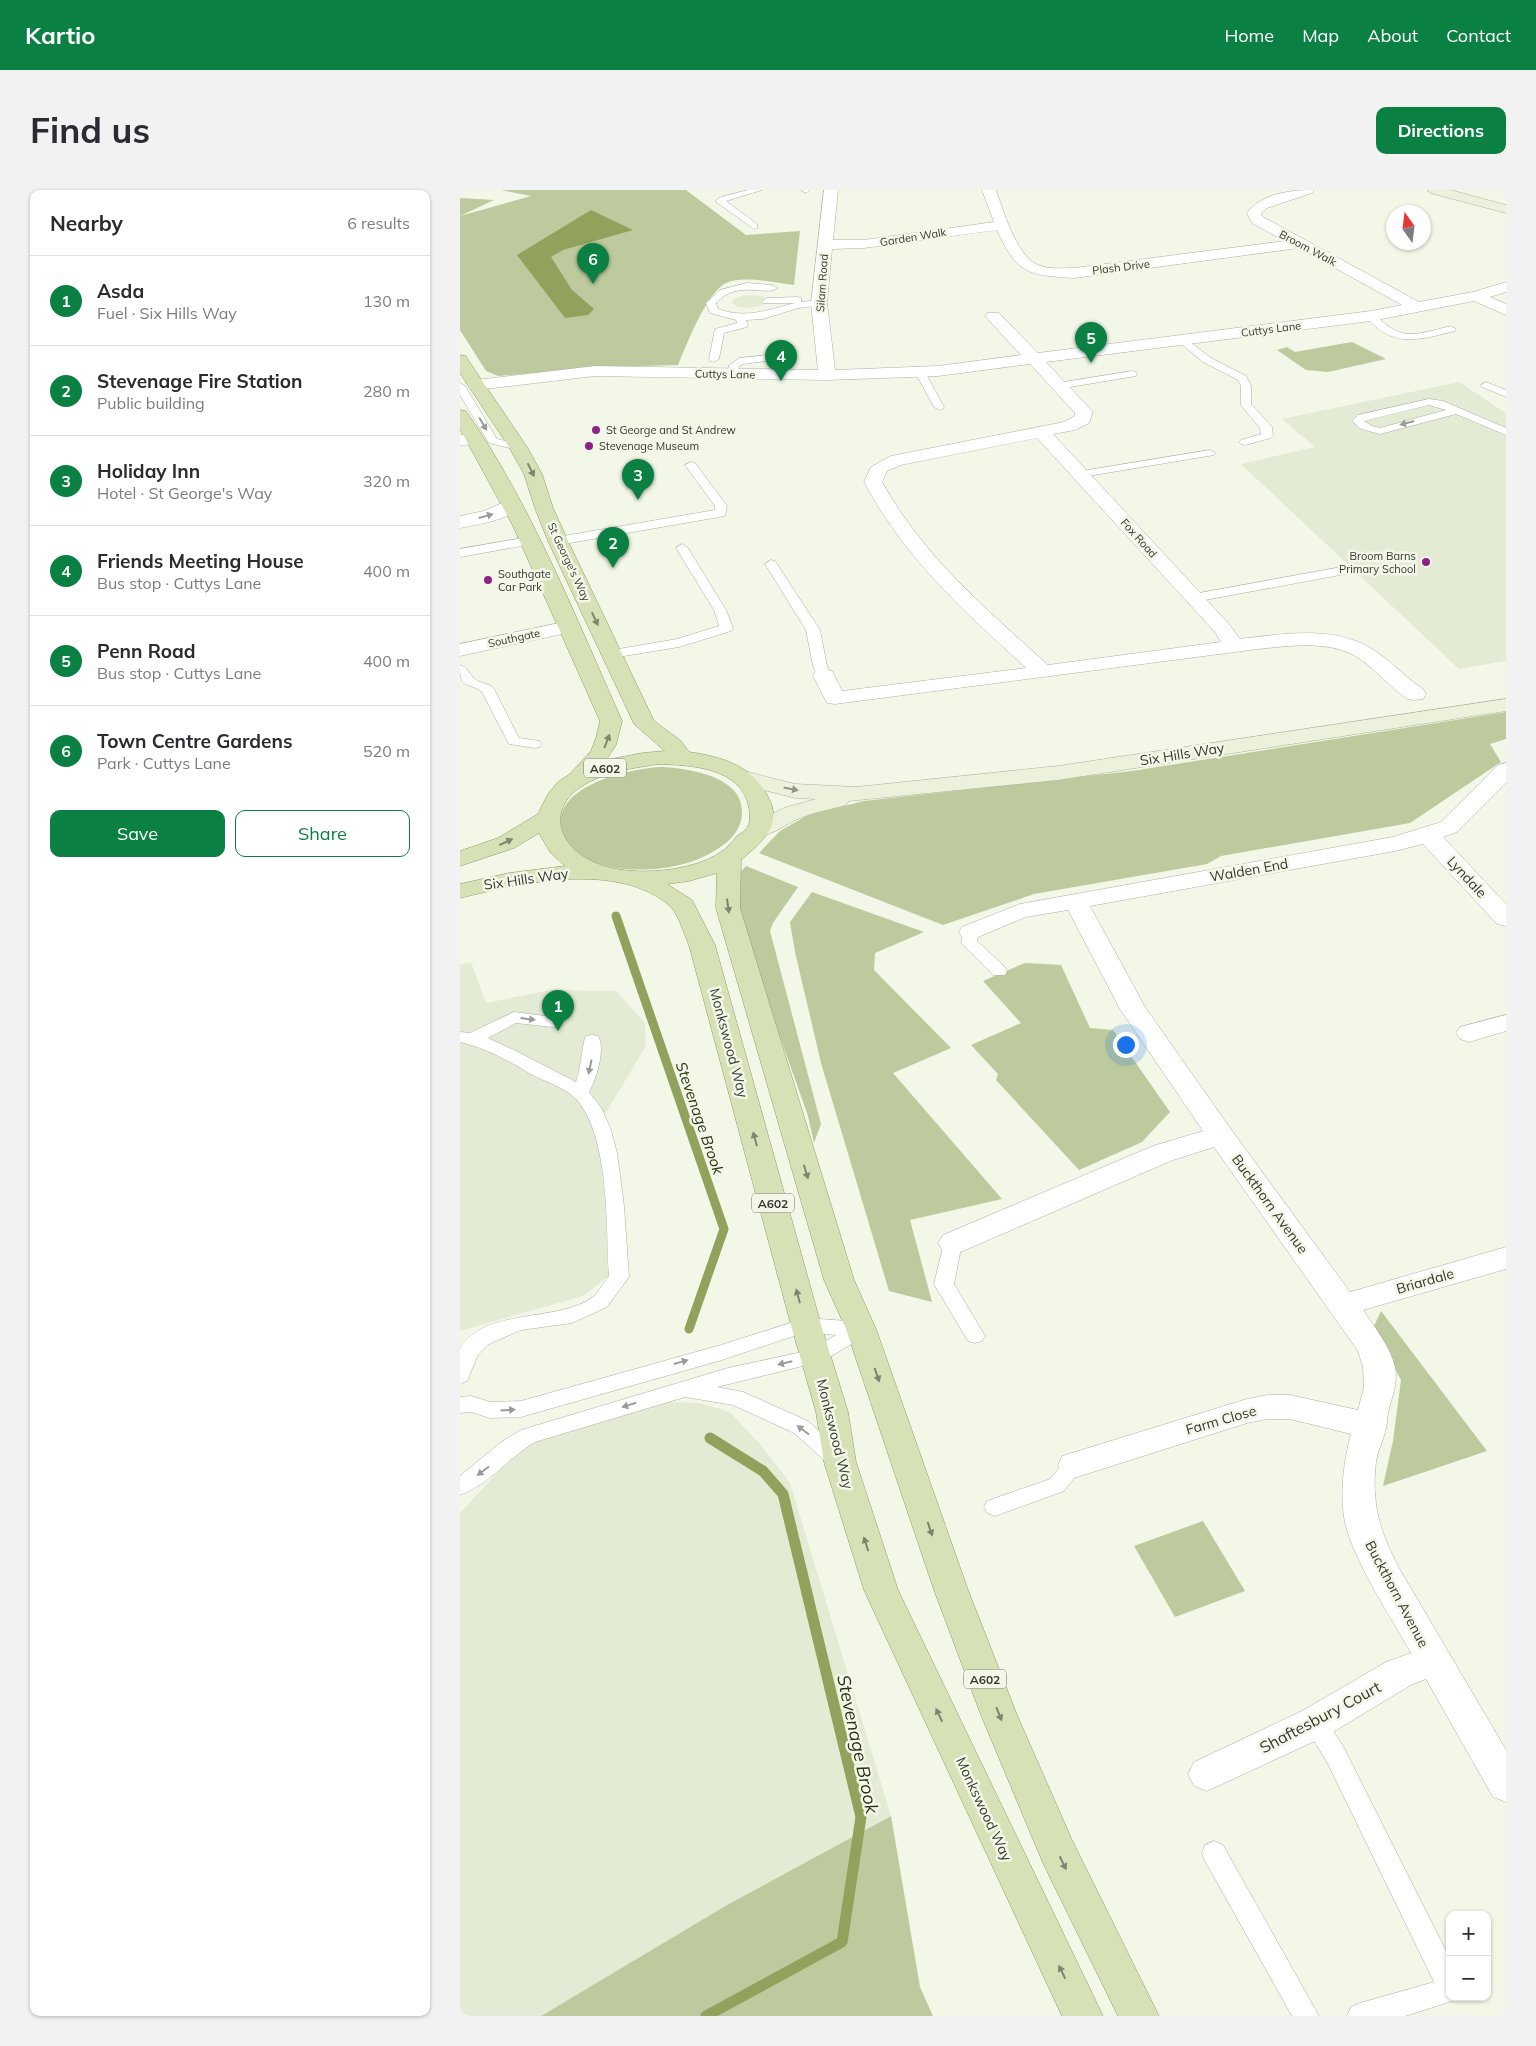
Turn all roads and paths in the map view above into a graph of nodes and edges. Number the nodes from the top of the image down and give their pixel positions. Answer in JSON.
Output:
{"nodes":[{"id":1,"x":758,"y":190,"type":"edge"},
{"id":2,"x":831,"y":190,"type":"edge"},
{"id":3,"x":988,"y":190,"type":"edge"},
{"id":4,"x":1306,"y":190,"type":"edge"},
{"id":5,"x":1435,"y":190,"type":"edge"},
{"id":6,"x":1254,"y":192,"type":"dead end"},
{"id":7,"x":1275,"y":200,"type":"junction"},
{"id":8,"x":1506,"y":209,"type":"edge"},
{"id":9,"x":1002,"y":225,"type":"junction"},
{"id":10,"x":754,"y":226,"type":"dead end"},
{"id":11,"x":1300,"y":244,"type":"junction"},
{"id":12,"x":825,"y":245,"type":"junction"},
{"id":13,"x":1506,"y":287,"type":"edge"},
{"id":14,"x":772,"y":288,"type":"dead end"},
{"id":15,"x":1476,"y":296,"type":"junction"},
{"id":16,"x":767,"y":301,"type":"dead end"},
{"id":17,"x":820,"y":301,"type":"junction"},
{"id":18,"x":1417,"y":308,"type":"junction"},
{"id":19,"x":1506,"y":310,"type":"edge"},
{"id":20,"x":993,"y":316,"type":"dead end"},
{"id":21,"x":1371,"y":316,"type":"junction"},
{"id":22,"x":741,"y":318,"type":"junction"},
{"id":23,"x":1451,"y":329,"type":"dead end"},
{"id":24,"x":1183,"y":340,"type":"junction"},
{"id":25,"x":786,"y":356,"type":"dead end"},
{"id":26,"x":714,"y":359,"type":"dead end"},
{"id":27,"x":460,"y":360,"type":"edge"},
{"id":28,"x":1034,"y":360,"type":"junction"},
{"id":29,"x":920,"y":372,"type":"junction"},
{"id":30,"x":732,"y":374,"type":"junction"},
{"id":31,"x":1132,"y":374,"type":"dead end"},
{"id":32,"x":827,"y":375,"type":"junction"},
{"id":33,"x":1486,"y":385,"type":"dead end"},
{"id":34,"x":468,"y":386,"type":"edge"},
{"id":35,"x":1058,"y":386,"type":"junction"},
{"id":36,"x":1506,"y":394,"type":"edge"},
{"id":37,"x":939,"y":407,"type":"dead end"},
{"id":38,"x":1455,"y":411,"type":"junction"},
{"id":39,"x":460,"y":415,"type":"edge"},
{"id":40,"x":1041,"y":432,"type":"junction"},
{"id":41,"x":1506,"y":432,"type":"edge"},
{"id":42,"x":468,"y":440,"type":"edge"},
{"id":43,"x":1246,"y":442,"type":"dead end"},
{"id":44,"x":1210,"y":453,"type":"dead end"},
{"id":45,"x":691,"y":465,"type":"dead end"},
{"id":46,"x":1082,"y":474,"type":"junction"},
{"id":47,"x":511,"y":505,"type":"junction"},
{"id":48,"x":460,"y":522,"type":"edge"},
{"id":49,"x":529,"y":541,"type":"junction"},
{"id":50,"x":558,"y":541,"type":"junction"},
{"id":51,"x":682,"y":548,"type":"dead end"},
{"id":52,"x":460,"y":553,"type":"edge"},
{"id":53,"x":772,"y":564,"type":"dead end"},
{"id":54,"x":1348,"y":570,"type":"dead end"},
{"id":55,"x":1194,"y":598,"type":"junction"},
{"id":56,"x":569,"y":627,"type":"junction"},
{"id":57,"x":1235,"y":646,"type":"junction"},
{"id":58,"x":460,"y":650,"type":"edge"},
{"id":59,"x":612,"y":654,"type":"junction"},
{"id":60,"x":460,"y":669,"type":"edge"},
{"id":61,"x":1043,"y":672,"type":"junction"},
{"id":62,"x":824,"y":676,"type":"joint"},
{"id":63,"x":1415,"y":694,"type":"dead end"},
{"id":64,"x":1506,"y":705,"type":"edge"},
{"id":65,"x":536,"y":744,"type":"dead end"},
{"id":66,"x":682,"y":758,"type":"junction"},
{"id":67,"x":1506,"y":770,"type":"edge"},
{"id":68,"x":744,"y":778,"type":"junction"},
{"id":69,"x":577,"y":779,"type":"junction"},
{"id":70,"x":856,"y":794,"type":"junction"},
{"id":71,"x":549,"y":817,"type":"junction"},
{"id":72,"x":758,"y":830,"type":"junction"},
{"id":73,"x":1428,"y":836,"type":"junction"},
{"id":74,"x":729,"y":858,"type":"junction"},
{"id":75,"x":460,"y":859,"type":"edge"},
{"id":76,"x":592,"y":872,"type":"junction"},
{"id":77,"x":637,"y":878,"type":"junction"},
{"id":78,"x":460,"y":891,"type":"edge"},
{"id":79,"x":1075,"y":900,"type":"junction"},
{"id":80,"x":1506,"y":919,"type":"edge"},
{"id":81,"x":972,"y":932,"type":"joint"},
{"id":82,"x":999,"y":971,"type":"dead end"},
{"id":83,"x":553,"y":1022,"type":"dead end"},
{"id":84,"x":1506,"y":1023,"type":"edge"},
{"id":85,"x":1469,"y":1033,"type":"dead end"},
{"id":86,"x":467,"y":1038,"type":"edge"},
{"id":87,"x":592,"y":1040,"type":"dead end"},
{"id":88,"x":580,"y":1093,"type":"junction"},
{"id":89,"x":1220,"y":1135,"type":"junction"},
{"id":90,"x":953,"y":1242,"type":"joint"},
{"id":91,"x":1506,"y":1258,"type":"edge"},
{"id":92,"x":1344,"y":1305,"type":"junction"},
{"id":93,"x":806,"y":1325,"type":"junction"},
{"id":94,"x":861,"y":1329,"type":"junction"},
{"id":95,"x":974,"y":1336,"type":"dead end"},
{"id":96,"x":816,"y":1356,"type":"junction"},
{"id":97,"x":460,"y":1376,"type":"edge"},
{"id":98,"x":683,"y":1389,"type":"junction"},
{"id":99,"x":460,"y":1405,"type":"edge"},
{"id":100,"x":1371,"y":1426,"type":"junction"},
{"id":101,"x":840,"y":1462,"type":"junction"},
{"id":102,"x":1074,"y":1465,"type":"joint"},
{"id":103,"x":460,"y":1486,"type":"edge"},
{"id":104,"x":995,"y":1507,"type":"dead end"},
{"id":105,"x":1434,"y":1661,"type":"junction"},
{"id":106,"x":1314,"y":1723,"type":"junction"},
{"id":107,"x":1502,"y":1770,"type":"edge"},
{"id":108,"x":1207,"y":1774,"type":"dead end"},
{"id":109,"x":1214,"y":1853,"type":"dead end"},
{"id":110,"x":1446,"y":1981,"type":"edge"},
{"id":111,"x":1446,"y":1990,"type":"edge"},
{"id":112,"x":1083,"y":2016,"type":"edge"},
{"id":113,"x":1139,"y":2016,"type":"edge"},
{"id":114,"x":1306,"y":2016,"type":"edge"},
{"id":115,"x":1360,"y":2016,"type":"edge"}],
"edges":[{"from":1,"to":10,"type":"lane"},
{"from":2,"to":12,"type":"street","name":"Silam Road"},
{"from":3,"to":9,"type":"street","name":"Plash Drive"},
{"from":4,"to":7,"type":"street","name":"Broom Walk"},
{"from":5,"to":8,"type":"street"},
{"from":6,"to":7,"type":"street"},
{"from":7,"to":11,"type":"street","name":"Broom Walk"},
{"from":9,"to":11,"type":"street","name":"Plash Drive"},
{"from":9,"to":12,"type":"street","name":"Garden Walk"},
{"from":11,"to":18,"type":"street","name":"Broom Walk"},
{"from":12,"to":17,"type":"street","name":"Silam Road"},
{"from":13,"to":15,"type":"street","name":"Cuttys Lane"},
{"from":14,"to":22,"type":"lane"},
{"from":15,"to":18,"type":"street","name":"Cuttys Lane"},
{"from":15,"to":19,"type":"street"},
{"from":16,"to":17,"type":"lane"},
{"from":17,"to":22,"type":"lane"},
{"from":17,"to":32,"type":"street","name":"Silam Road"},
{"from":18,"to":21,"type":"street","name":"Cuttys Lane"},
{"from":20,"to":28,"type":"street"},
{"from":21,"to":23,"type":"lane"},
{"from":21,"to":24,"type":"street","name":"Cuttys Lane"},
{"from":22,"to":26,"type":"lane"},
{"from":24,"to":28,"type":"street","name":"Cuttys Lane"},
{"from":24,"to":43,"type":"lane"},
{"from":25,"to":30,"type":"lane"},
{"from":27,"to":34,"type":"main road","name":"St George's Way"},
{"from":28,"to":29,"type":"street","name":"Cuttys Lane"},
{"from":28,"to":35,"type":"street"},
{"from":29,"to":32,"type":"street","name":"Cuttys Lane"},
{"from":29,"to":37,"type":"lane"},
{"from":30,"to":32,"type":"street","name":"Cuttys Lane"},
{"from":30,"to":34,"type":"street","name":"Cuttys Lane"},
{"from":31,"to":35,"type":"lane"},
{"from":33,"to":36,"type":"lane"},
{"from":34,"to":50,"type":"main road","name":"St George's Way","one_way":true},
{"from":35,"to":40,"type":"street"},
{"from":38,"to":38,"type":"lane","one_way":true},
{"from":38,"to":41,"type":"lane"},
{"from":42,"to":39,"type":"main road","one_way":true},
{"from":40,"to":46,"type":"street","name":"Fox Road"},
{"from":40,"to":61,"type":"street"},
{"from":42,"to":47,"type":"main road"},
{"from":44,"to":46,"type":"lane"},
{"from":45,"to":50,"type":"lane"},
{"from":46,"to":55,"type":"street","name":"Fox Road"},
{"from":48,"to":47,"type":"street","one_way":true},
{"from":47,"to":49,"type":"main road"},
{"from":49,"to":52,"type":"lane"},
{"from":49,"to":56,"type":"main road"},
{"from":50,"to":59,"type":"main road","name":"St George's Way","one_way":true},
{"from":51,"to":59,"type":"lane"},
{"from":53,"to":62,"type":"lane"},
{"from":54,"to":55,"type":"lane"},
{"from":55,"to":57,"type":"street","name":"Fox Road"},
{"from":56,"to":58,"type":"street","name":"Southgate"},
{"from":69,"to":56,"type":"main road","one_way":true},
{"from":57,"to":61,"type":"street"},
{"from":57,"to":63,"type":"street"},
{"from":59,"to":66,"type":"main road","name":"St George's Way"},
{"from":60,"to":65,"type":"lane"},
{"from":61,"to":62,"type":"street"},
{"from":64,"to":70,"type":"street","name":"Six Hills Way"},
{"from":66,"to":68,"type":"main road","number":"A602"},
{"from":66,"to":69,"type":"main road","number":"A602"},
{"from":67,"to":73,"type":"street","name":"Walden End"},
{"from":68,"to":70,"type":"street","name":"Six Hills Way","one_way":true},
{"from":68,"to":72,"type":"main road"},
{"from":69,"to":71,"type":"main road","number":"A602"},
{"from":70,"to":72,"type":"street","name":"Six Hills Way"},
{"from":75,"to":71,"type":"main road","one_way":true},
{"from":71,"to":76,"type":"main road","number":"A602"},
{"from":72,"to":74,"type":"main road","number":"A602"},
{"from":73,"to":79,"type":"street","name":"Walden End"},
{"from":73,"to":80,"type":"street","name":"Lyndale"},
{"from":74,"to":77,"type":"main road","number":"A602"},
{"from":74,"to":94,"type":"main road","number":"A602","one_way":true},
{"from":76,"to":77,"type":"main road","number":"A602"},
{"from":76,"to":78,"type":"main road","name":"Six Hills Way","number":"A602"},
{"from":93,"to":77,"type":"main road","name":"Monkswood Way","number":"A602","one_way":true},
{"from":79,"to":81,"type":"street","name":"Walden End"},
{"from":79,"to":89,"type":"street","name":"Buckthorn Avenue"},
{"from":81,"to":82,"type":"lane"},
{"from":86,"to":83,"type":"lane","one_way":true},
{"from":84,"to":85,"type":"street"},
{"from":86,"to":88,"type":"lane"},
{"from":87,"to":88,"type":"lane","one_way":true},
{"from":88,"to":97,"type":"lane"},
{"from":89,"to":90,"type":"street"},
{"from":89,"to":92,"type":"street","name":"Buckthorn Avenue"},
{"from":90,"to":95,"type":"lane"},
{"from":91,"to":92,"type":"street","name":"Briardale"},
{"from":92,"to":100,"type":"street","name":"Buckthorn Avenue"},
{"from":93,"to":94,"type":"lane"},
{"from":93,"to":96,"type":"main road","name":"Monkswood Way","number":"A602"},
{"from":99,"to":93,"type":"lane","one_way":true},
{"from":94,"to":96,"type":"lane"},
{"from":94,"to":113,"type":"main road","number":"A602","one_way":true},
{"from":96,"to":98,"type":"lane","one_way":true},
{"from":96,"to":101,"type":"main road","name":"Monkswood Way","number":"A602"},
{"from":101,"to":98,"type":"lane","one_way":true},
{"from":98,"to":103,"type":"lane","one_way":true},
{"from":100,"to":102,"type":"street","name":"Farm Close"},
{"from":100,"to":105,"type":"street","name":"Buckthorn Avenue"},
{"from":112,"to":101,"type":"main road","name":"Monkswood Way","number":"A602","one_way":true},
{"from":102,"to":104,"type":"lane"},
{"from":105,"to":106,"type":"street","name":"Shaftesbury Court"},
{"from":105,"to":107,"type":"street","name":"Buckthorn Avenue"},
{"from":106,"to":108,"type":"street","name":"Shaftesbury Court"},
{"from":106,"to":110,"type":"lane"},
{"from":109,"to":114,"type":"lane"},
{"from":111,"to":115,"type":"lane"}]}
